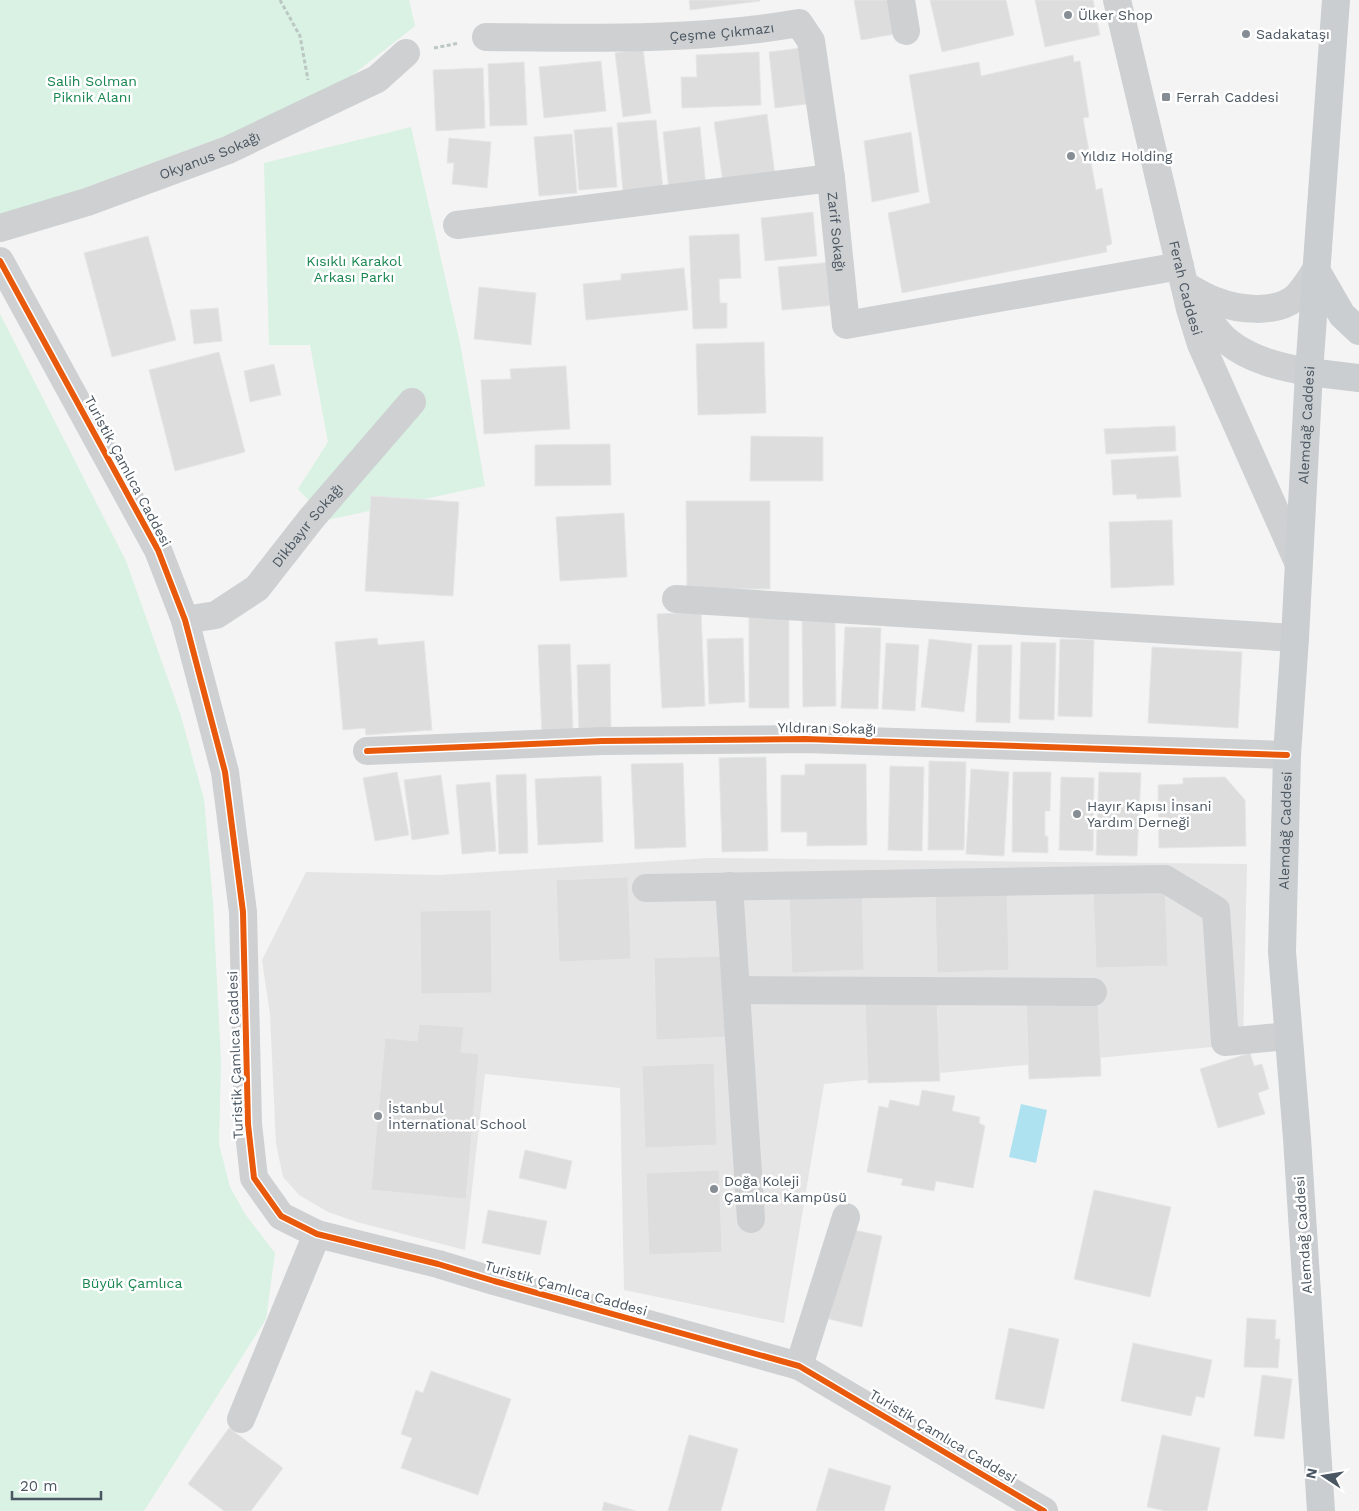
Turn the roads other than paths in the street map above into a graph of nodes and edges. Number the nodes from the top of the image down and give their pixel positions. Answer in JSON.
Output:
{"nodes":[{"id":1,"x":901,"y":0,"type":"edge"},
{"id":2,"x":1117,"y":0,"type":"edge"},
{"id":3,"x":1336,"y":0,"type":"edge"},
{"id":4,"x":906,"y":31,"type":"dead end"},
{"id":5,"x":486,"y":37,"type":"road end"},
{"id":6,"x":406,"y":53,"type":"road end"},
{"id":7,"x":831,"y":178,"type":"junction"},
{"id":8,"x":457,"y":225,"type":"dead end"},
{"id":9,"x":0,"y":228,"type":"edge"},
{"id":10,"x":0,"y":261,"type":"edge"},
{"id":11,"x":1316,"y":270,"type":"junction"},
{"id":12,"x":1182,"y":275,"type":"junction"},
{"id":13,"x":1359,"y":331,"type":"edge"},
{"id":14,"x":1309,"y":372,"type":"junction"},
{"id":15,"x":1359,"y":378,"type":"edge"},
{"id":16,"x":412,"y":402,"type":"dead end"},
{"id":17,"x":1298,"y":562,"type":"junction"},
{"id":18,"x":676,"y":599,"type":"dead end"},
{"id":19,"x":185,"y":620,"type":"junction"},
{"id":20,"x":1295,"y":638,"type":"junction"},
{"id":21,"x":367,"y":751,"type":"dead end"},
{"id":22,"x":1287,"y":755,"type":"junction"},
{"id":23,"x":728,"y":886,"type":"junction"},
{"id":24,"x":646,"y":888,"type":"dead end"},
{"id":25,"x":736,"y":990,"type":"junction"},
{"id":26,"x":1093,"y":992,"type":"dead end"},
{"id":27,"x":1288,"y":1036,"type":"junction"},
{"id":28,"x":846,"y":1217,"type":"dead end"},
{"id":29,"x":751,"y":1218,"type":"dead end"},
{"id":30,"x":317,"y":1234,"type":"junction"},
{"id":31,"x":799,"y":1366,"type":"junction"},
{"id":32,"x":241,"y":1419,"type":"dead end"},
{"id":33,"x":1044,"y":1511,"type":"edge"},
{"id":34,"x":1320,"y":1511,"type":"edge"}],
"edges":[{"from":1,"to":4,"type":"street"},
{"from":2,"to":12,"type":"street","name":"Ferah Caddesi"},
{"from":3,"to":11,"type":"main road","name":"Alemdağ Caddesi"},
{"from":5,"to":7,"type":"street","name":"Çeşme Çıkmazı"},
{"from":6,"to":9,"type":"street","name":"Okyanus Sokağı"},
{"from":7,"to":8,"type":"street","name":"Zarif Sokağı"},
{"from":7,"to":12,"type":"street","name":"Zarif Sokağı"},
{"from":10,"to":19,"type":"street","name":"Turistik Çamlıca Caddesi"},
{"from":11,"to":12,"type":"street"},
{"from":11,"to":13,"type":"main road"},
{"from":11,"to":14,"type":"main road","name":"Alemdağ Caddesi"},
{"from":12,"to":14,"type":"street"},
{"from":12,"to":17,"type":"street","name":"Ferah Caddesi"},
{"from":14,"to":15,"type":"main road"},
{"from":14,"to":17,"type":"main road","name":"Alemdağ Caddesi"},
{"from":16,"to":19,"type":"street","name":"Dikbayır Sokağı"},
{"from":17,"to":20,"type":"main road","name":"Alemdağ Caddesi"},
{"from":18,"to":20,"type":"street"},
{"from":19,"to":30,"type":"street","name":"Turistik Çamlıca Caddesi"},
{"from":20,"to":22,"type":"main road","name":"Alemdağ Caddesi"},
{"from":21,"to":22,"type":"street","name":"Yıldıran Sokağı"},
{"from":22,"to":27,"type":"main road","name":"Alemdağ Caddesi"},
{"from":23,"to":24,"type":"street"},
{"from":23,"to":25,"type":"street"},
{"from":23,"to":27,"type":"street"},
{"from":25,"to":26,"type":"street"},
{"from":25,"to":29,"type":"street"},
{"from":27,"to":34,"type":"main road","name":"Alemdağ Caddesi"},
{"from":28,"to":31,"type":"street"},
{"from":30,"to":31,"type":"street","name":"Turistik Çamlıca Caddesi"},
{"from":30,"to":32,"type":"street"},
{"from":31,"to":33,"type":"street","name":"Turistik Çamlıca Caddesi"}]}
